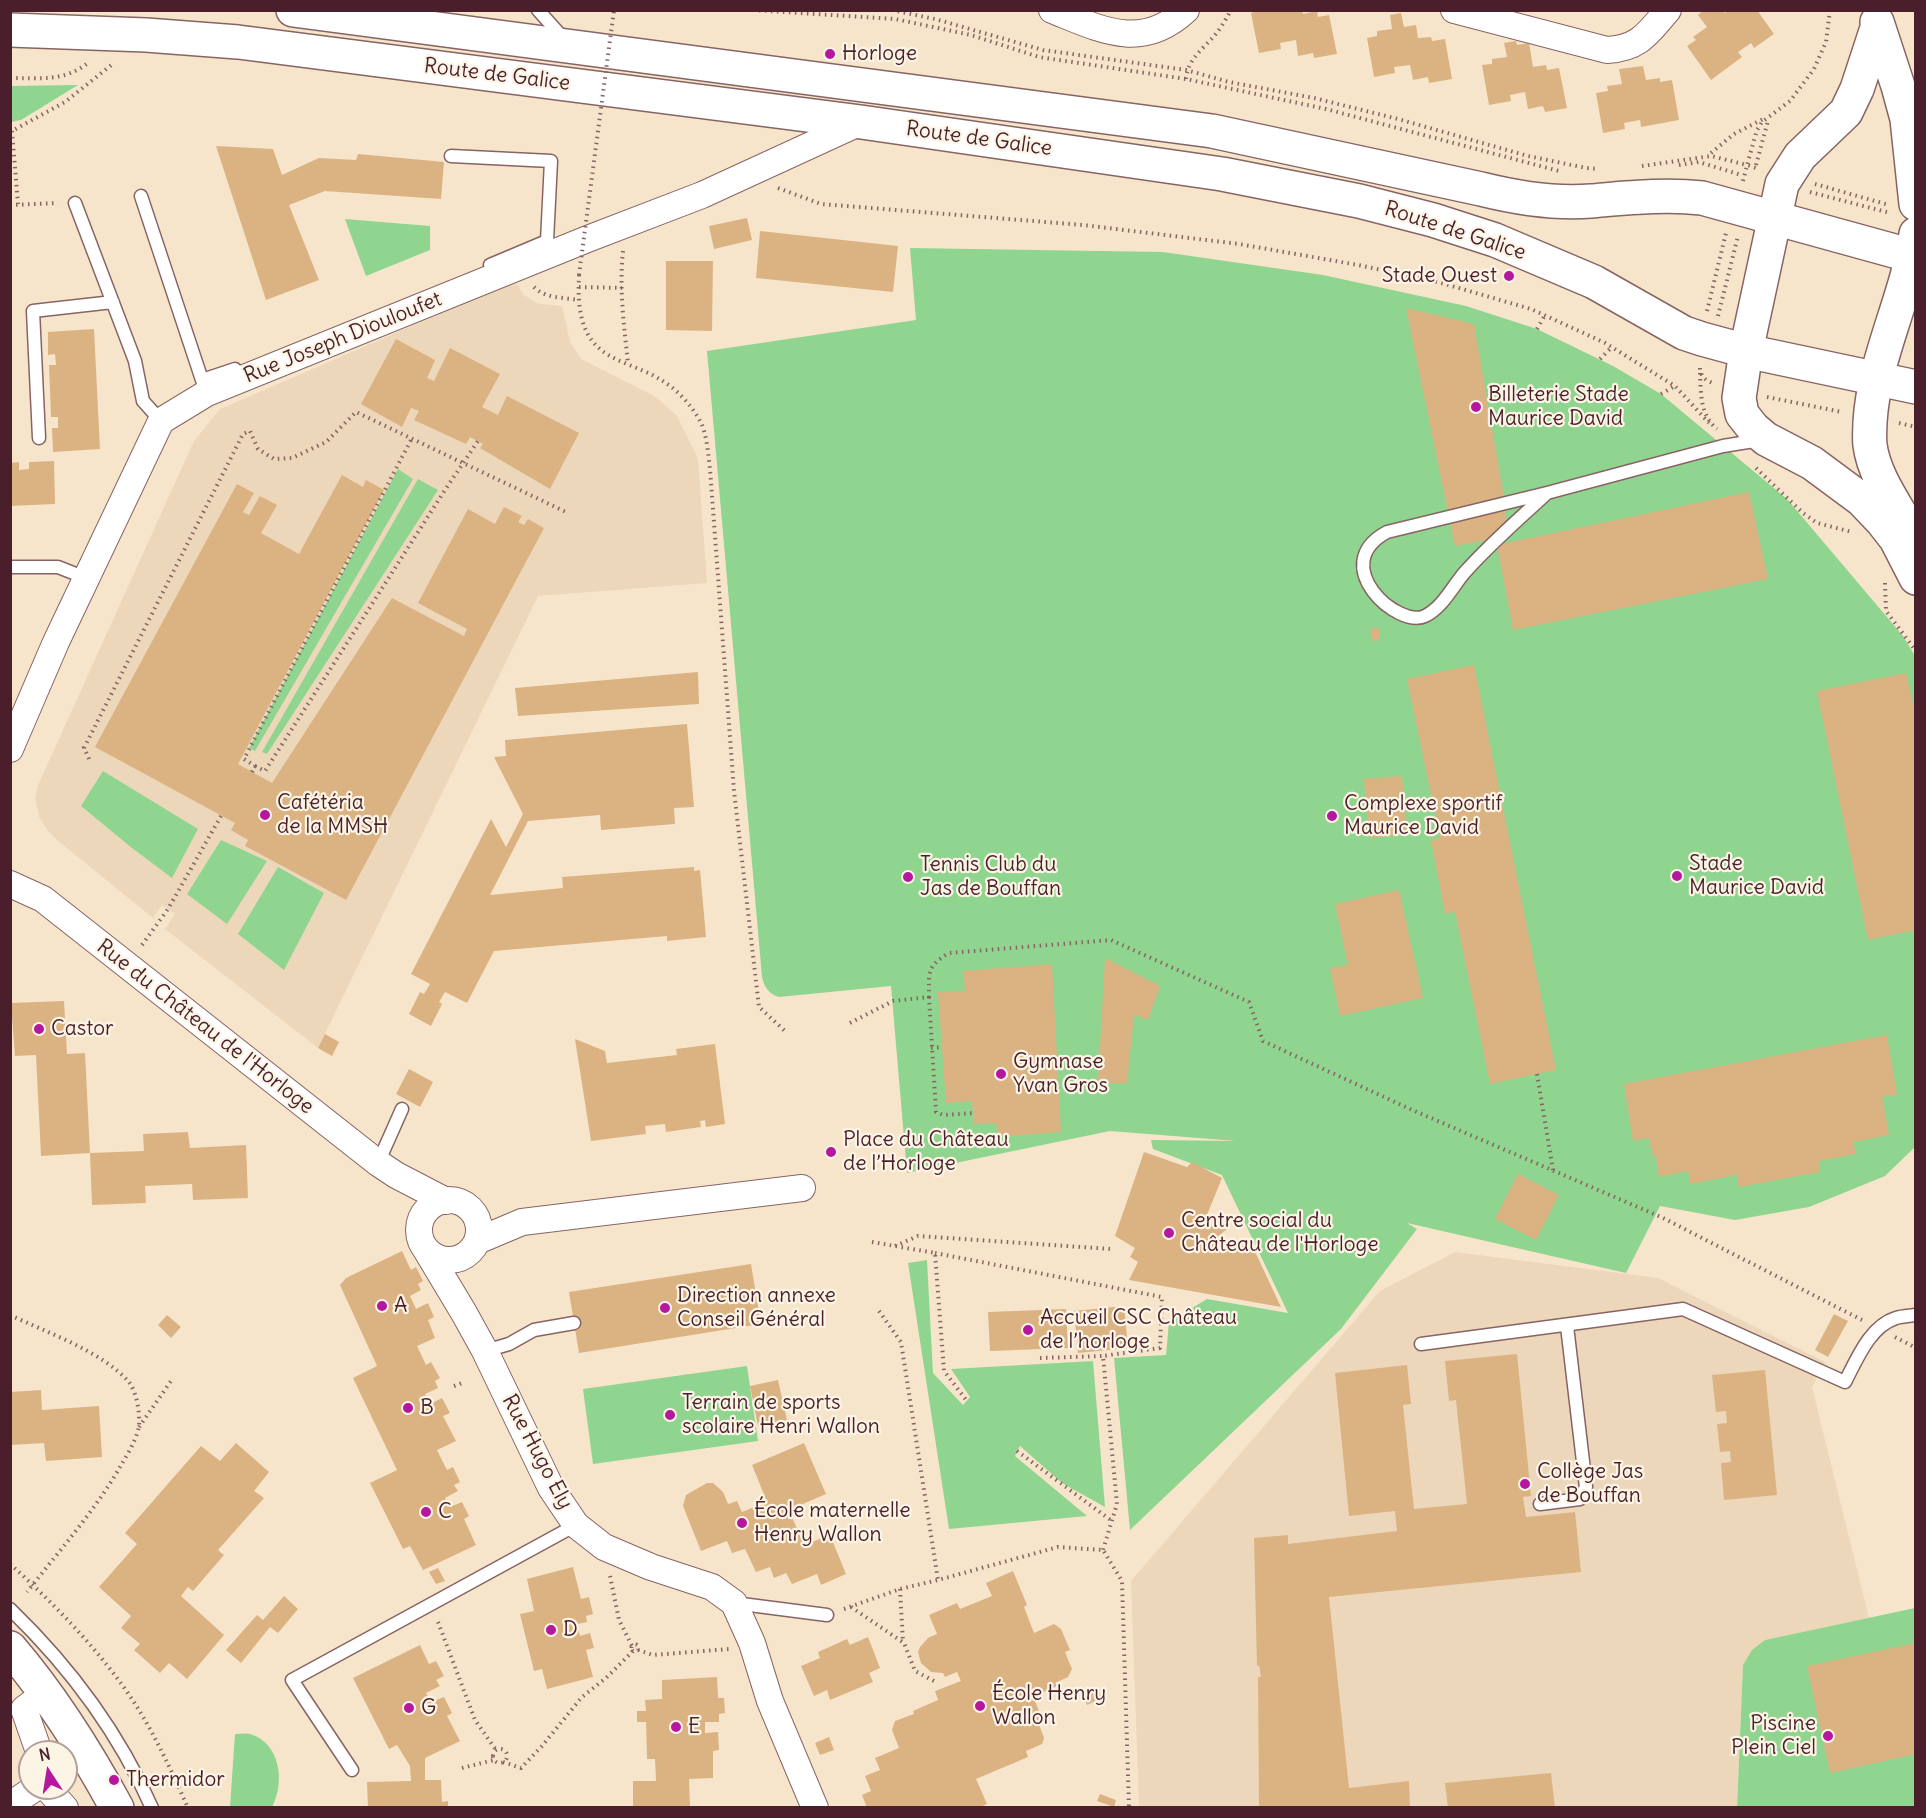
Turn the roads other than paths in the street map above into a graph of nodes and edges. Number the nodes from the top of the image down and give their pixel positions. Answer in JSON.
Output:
{"nodes":[{"id":1,"x":293,"y":10,"type":"edge"},
{"id":2,"x":538,"y":10,"type":"edge"},
{"id":3,"x":1052,"y":10,"type":"edge"},
{"id":4,"x":1186,"y":10,"type":"edge"},
{"id":5,"x":1454,"y":10,"type":"edge"},
{"id":6,"x":1668,"y":10,"type":"edge"},
{"id":7,"x":1876,"y":18,"type":"edge"},
{"id":8,"x":10,"y":30,"type":"edge"},
{"id":9,"x":570,"y":47,"type":"junction"},
{"id":10,"x":1911,"y":118,"type":"edge"},
{"id":11,"x":861,"y":122,"type":"junction"},
{"id":12,"x":452,"y":156,"type":"dead end"},
{"id":13,"x":141,"y":196,"type":"dead end"},
{"id":14,"x":75,"y":203,"type":"road end"},
{"id":15,"x":1775,"y":218,"type":"junction"},
{"id":16,"x":1908,"y":229,"type":"edge"},
{"id":17,"x":113,"y":302,"type":"junction"},
{"id":18,"x":1746,"y":351,"type":"junction"},
{"id":19,"x":1876,"y":378,"type":"junction"},
{"id":20,"x":204,"y":386,"type":"junction"},
{"id":21,"x":1916,"y":387,"type":"edge"},
{"id":22,"x":161,"y":421,"type":"junction"},
{"id":23,"x":39,"y":438,"type":"dead end"},
{"id":24,"x":1751,"y":442,"type":"junction"},
{"id":25,"x":1916,"y":488,"type":"edge"},
{"id":26,"x":1547,"y":493,"type":"junction"},
{"id":27,"x":1915,"y":540,"type":"edge"},
{"id":28,"x":10,"y":567,"type":"edge"},
{"id":29,"x":86,"y":578,"type":"junction"},
{"id":30,"x":1900,"y":579,"type":"edge"},
{"id":31,"x":10,"y":748,"type":"edge"},
{"id":32,"x":10,"y":884,"type":"edge"},
{"id":33,"x":402,"y":1109,"type":"dead end"},
{"id":34,"x":387,"y":1169,"type":"junction"},
{"id":35,"x":802,"y":1188,"type":"dead end"},
{"id":36,"x":446,"y":1201,"type":"junction"},
{"id":37,"x":472,"y":1211,"type":"junction"},
{"id":38,"x":522,"y":1222,"type":"junction"},
{"id":39,"x":422,"y":1239,"type":"junction"},
{"id":40,"x":471,"y":1248,"type":"junction"},
{"id":41,"x":464,"y":1313,"type":"junction"},
{"id":42,"x":1916,"y":1315,"type":"edge"},
{"id":43,"x":574,"y":1323,"type":"dead end"},
{"id":44,"x":1567,"y":1326,"type":"junction"},
{"id":45,"x":1421,"y":1344,"type":"dead end"},
{"id":46,"x":485,"y":1351,"type":"junction"},
{"id":47,"x":1540,"y":1504,"type":"dead end"},
{"id":48,"x":576,"y":1525,"type":"junction"},
{"id":49,"x":734,"y":1604,"type":"junction"},
{"id":50,"x":10,"y":1609,"type":"edge"},
{"id":51,"x":827,"y":1615,"type":"road end"},
{"id":52,"x":10,"y":1648,"type":"edge"},
{"id":53,"x":27,"y":1701,"type":"edge"},
{"id":54,"x":36,"y":1740,"type":"edge"},
{"id":55,"x":352,"y":1770,"type":"dead end"},
{"id":56,"x":117,"y":1808,"type":"edge"},
{"id":57,"x":152,"y":1808,"type":"edge"},
{"id":58,"x":816,"y":1808,"type":"edge"}],
"edges":[{"from":1,"to":9,"type":"main road","name":"Route de Galice"},
{"from":2,"to":9,"type":"lane"},
{"from":3,"to":4,"type":"street"},
{"from":5,"to":6,"type":"street"},
{"from":7,"to":10,"type":"main road"},
{"from":7,"to":15,"type":"main road"},
{"from":8,"to":11,"type":"main road","name":"Route de Galice"},
{"from":9,"to":15,"type":"main road","name":"Route de Galice"},
{"from":10,"to":16,"type":"main road"},
{"from":11,"to":18,"type":"main road","name":"Route de Galice"},
{"from":11,"to":20,"type":"street","name":"Rue Joseph Diouloufet"},
{"from":12,"to":20,"type":"lane"},
{"from":13,"to":20,"type":"lane"},
{"from":14,"to":17,"type":"lane"},
{"from":15,"to":16,"type":"main road","name":"Route de Galice"},
{"from":15,"to":18,"type":"main road"},
{"from":16,"to":19,"type":"main road"},
{"from":17,"to":22,"type":"lane"},
{"from":17,"to":23,"type":"lane"},
{"from":18,"to":19,"type":"main road","name":"Route de Galice"},
{"from":18,"to":24,"type":"main road"},
{"from":19,"to":21,"type":"main road","name":"Route de Galice"},
{"from":19,"to":27,"type":"main road"},
{"from":20,"to":22,"type":"street","name":"Rue Joseph Diouloufet"},
{"from":22,"to":29,"type":"street"},
{"from":24,"to":26,"type":"lane"},
{"from":24,"to":30,"type":"main road"},
{"from":25,"to":27,"type":"main road"},
{"from":26,"to":26,"type":"lane"},
{"from":28,"to":29,"type":"lane"},
{"from":29,"to":31,"type":"street"},
{"from":32,"to":34,"type":"street","name":"Rue du Château de l'Horloge"},
{"from":33,"to":34,"type":"lane"},
{"from":34,"to":36,"type":"street","name":"Rue du Château de l'Horloge"},
{"from":34,"to":39,"type":"street","name":"Rue du Château de l'Horloge"},
{"from":35,"to":38,"type":"street"},
{"from":36,"to":37,"type":"street"},
{"from":36,"to":39,"type":"street"},
{"from":37,"to":38,"type":"street"},
{"from":37,"to":40,"type":"street"},
{"from":38,"to":40,"type":"street"},
{"from":39,"to":40,"type":"street"},
{"from":39,"to":41,"type":"street","name":"Rue Hugo Ely"},
{"from":40,"to":41,"type":"street"},
{"from":41,"to":46,"type":"street","name":"Rue Hugo Ely"},
{"from":42,"to":44,"type":"lane"},
{"from":43,"to":46,"type":"lane"},
{"from":44,"to":45,"type":"lane"},
{"from":44,"to":47,"type":"lane"},
{"from":46,"to":48,"type":"street","name":"Rue Hugo Ely"},
{"from":48,"to":49,"type":"street","name":"Rue Hugo Ely"},
{"from":48,"to":55,"type":"lane"},
{"from":49,"to":51,"type":"lane"},
{"from":49,"to":58,"type":"street","name":"Rue Hugo Ely"},
{"from":50,"to":57,"type":"lane"},
{"from":52,"to":53,"type":"main road"},
{"from":53,"to":54,"type":"street"},
{"from":53,"to":56,"type":"main road"}]}
